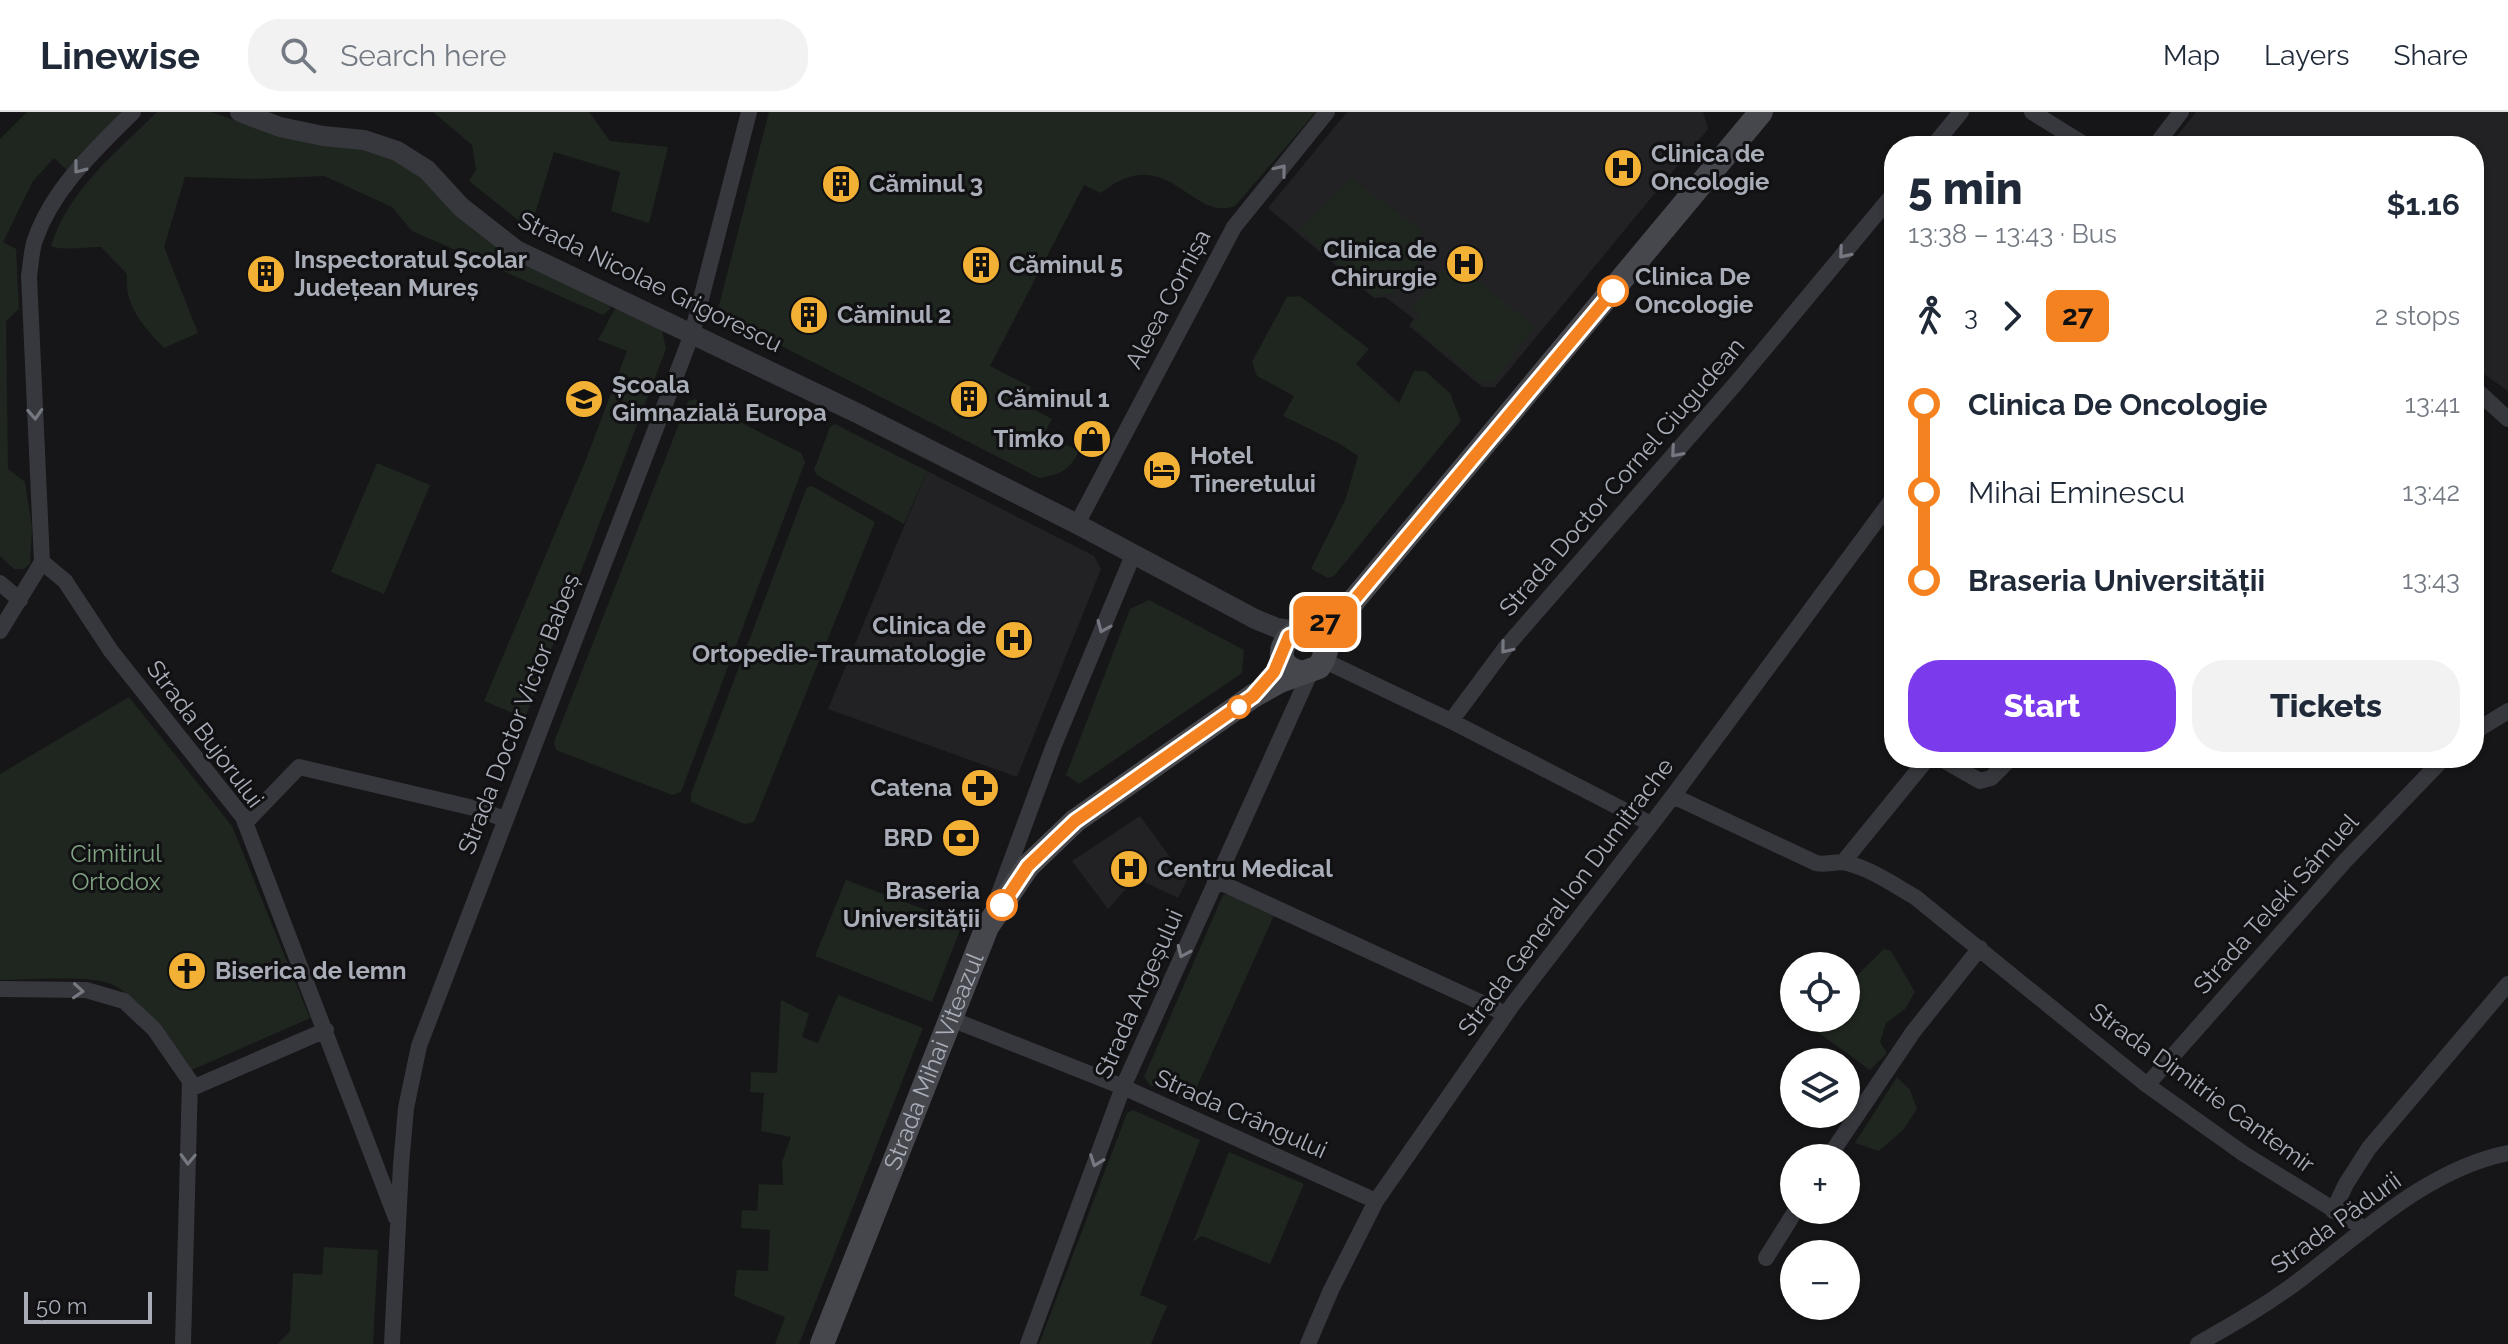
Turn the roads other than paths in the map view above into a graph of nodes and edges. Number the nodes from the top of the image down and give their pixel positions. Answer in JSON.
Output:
{"nodes":[{"id":1,"x":133,"y":112,"type":"edge"},
{"id":2,"x":240,"y":112,"type":"edge"},
{"id":3,"x":749,"y":112,"type":"edge"},
{"id":4,"x":1327,"y":112,"type":"edge"},
{"id":5,"x":1761,"y":112,"type":"edge"},
{"id":6,"x":1961,"y":112,"type":"edge"},
{"id":7,"x":2032,"y":112,"type":"edge"},
{"id":8,"x":2181,"y":112,"type":"edge"},
{"id":9,"x":1941,"y":136,"type":"edge"},
{"id":10,"x":2071,"y":136,"type":"edge"},
{"id":11,"x":2163,"y":136,"type":"edge"},
{"id":12,"x":1884,"y":205,"type":"edge"},
{"id":13,"x":692,"y":334,"type":"junction"},
{"id":14,"x":2484,"y":397,"type":"edge"},
{"id":15,"x":2508,"y":419,"type":"edge"},
{"id":16,"x":1884,"y":511,"type":"edge"},
{"id":17,"x":1077,"y":524,"type":"junction"},
{"id":18,"x":1133,"y":555,"type":"junction"},
{"id":19,"x":42,"y":562,"type":"junction"},
{"id":20,"x":0,"y":583,"type":"edge"},
{"id":21,"x":20,"y":600,"type":"junction"},
{"id":22,"x":1350,"y":605,"type":"junction"},
{"id":23,"x":0,"y":631,"type":"edge"},
{"id":24,"x":1291,"y":642,"type":"junction"},
{"id":25,"x":1316,"y":664,"type":"junction"},
{"id":26,"x":1253,"y":696,"type":"junction"},
{"id":27,"x":2508,"y":711,"type":"edge"},
{"id":28,"x":1451,"y":721,"type":"junction"},
{"id":29,"x":2484,"y":726,"type":"edge"},
{"id":30,"x":1920,"y":768,"type":"edge"},
{"id":31,"x":1957,"y":768,"type":"edge"},
{"id":32,"x":2001,"y":768,"type":"edge"},
{"id":33,"x":2434,"y":768,"type":"edge"},
{"id":34,"x":1673,"y":796,"type":"junction"},
{"id":35,"x":504,"y":819,"type":"junction"},
{"id":36,"x":245,"y":823,"type":"junction"},
{"id":37,"x":1651,"y":824,"type":"junction"},
{"id":38,"x":1844,"y":861,"type":"junction"},
{"id":39,"x":1215,"y":880,"type":"junction"},
{"id":40,"x":987,"y":927,"type":"junction"},
{"id":41,"x":1980,"y":948,"type":"junction"},
{"id":42,"x":2508,"y":984,"type":"edge"},
{"id":43,"x":0,"y":989,"type":"edge"},
{"id":44,"x":1506,"y":1014,"type":"junction"},
{"id":45,"x":951,"y":1019,"type":"junction"},
{"id":46,"x":326,"y":1030,"type":"junction"},
{"id":47,"x":2147,"y":1085,"type":"junction"},
{"id":48,"x":1123,"y":1087,"type":"junction"},
{"id":49,"x":190,"y":1089,"type":"junction"},
{"id":50,"x":1837,"y":1144,"type":"edge"},
{"id":51,"x":2508,"y":1153,"type":"edge"},
{"id":52,"x":1376,"y":1201,"type":"junction"},
{"id":53,"x":2333,"y":1211,"type":"junction"},
{"id":54,"x":398,"y":1224,"type":"junction"},
{"id":55,"x":1787,"y":1224,"type":"edge"},
{"id":56,"x":2365,"y":1229,"type":"junction"},
{"id":57,"x":1766,"y":1258,"type":"dead end"},
{"id":58,"x":183,"y":1344,"type":"edge"},
{"id":59,"x":392,"y":1344,"type":"edge"},
{"id":60,"x":822,"y":1344,"type":"edge"},
{"id":61,"x":1028,"y":1344,"type":"edge"},
{"id":62,"x":1308,"y":1344,"type":"edge"},
{"id":63,"x":2198,"y":1344,"type":"edge"}],
"edges":[{"from":1,"to":19,"type":"street","one_way":true},
{"from":2,"to":13,"type":"street","name":"Strada Nicolae Grigorescu"},
{"from":3,"to":13,"type":"street","name":"Strada Doctor Victor Babeș"},
{"from":17,"to":4,"type":"street","name":"Aleea Cornișa","one_way":true},
{"from":5,"to":22,"type":"main road"},
{"from":6,"to":9,"type":"street"},
{"from":7,"to":10,"type":"street"},
{"from":8,"to":11,"type":"street"},
{"from":12,"to":28,"type":"street","name":"Strada Doctor Cornel Ciugudean","one_way":true},
{"from":13,"to":17,"type":"street","name":"Strada Nicolae Grigorescu"},
{"from":13,"to":35,"type":"street","name":"Strada Doctor Victor Babeș"},
{"from":14,"to":15,"type":"street"},
{"from":16,"to":34,"type":"street","name":"Strada General Ion Dumitrache"},
{"from":17,"to":18,"type":"street","name":"Strada Nicolae Grigorescu"},
{"from":18,"to":24,"type":"street","name":"Strada Nicolae Grigorescu"},
{"from":18,"to":40,"type":"street","name":"Strada Mihai Viteazul","one_way":true},
{"from":19,"to":21,"type":"street"},
{"from":19,"to":36,"type":"street","name":"Strada Bujorului"},
{"from":20,"to":21,"type":"street"},
{"from":21,"to":23,"type":"street"},
{"from":22,"to":24,"type":"main road"},
{"from":22,"to":25,"type":"main road"},
{"from":24,"to":25,"type":"main road"},
{"from":24,"to":25,"type":"main road"},
{"from":24,"to":26,"type":"main road"},
{"from":25,"to":26,"type":"main road"},
{"from":25,"to":28,"type":"street"},
{"from":25,"to":39,"type":"street","name":"Strada Argeșului"},
{"from":26,"to":40,"type":"main road"},
{"from":27,"to":29,"type":"street"},
{"from":28,"to":37,"type":"street"},
{"from":30,"to":38,"type":"street"},
{"from":31,"to":32,"type":"street"},
{"from":33,"to":47,"type":"street","name":"Strada Teleki Sámuel"},
{"from":34,"to":37,"type":"street","name":"Strada General Ion Dumitrache"},
{"from":34,"to":38,"type":"street","name":"Strada Dimitrie Cantemir"},
{"from":35,"to":36,"type":"street"},
{"from":35,"to":54,"type":"street","name":"Strada Doctor Victor Babeș"},
{"from":36,"to":46,"type":"street","name":"Strada Bujorului"},
{"from":37,"to":44,"type":"street","name":"Strada General Ion Dumitrache"},
{"from":38,"to":41,"type":"street","name":"Strada Dimitrie Cantemir"},
{"from":39,"to":44,"type":"street"},
{"from":39,"to":48,"type":"street","name":"Strada Argeșului","one_way":true},
{"from":40,"to":45,"type":"main road","name":"Strada Mihai Viteazul"},
{"from":41,"to":47,"type":"street","name":"Strada Dimitrie Cantemir"},
{"from":41,"to":50,"type":"street"},
{"from":42,"to":53,"type":"street"},
{"from":43,"to":49,"type":"street","one_way":true},
{"from":44,"to":52,"type":"street","name":"Strada General Ion Dumitrache"},
{"from":45,"to":48,"type":"street","name":"Strada Crângului"},
{"from":45,"to":60,"type":"main road","name":"Strada Mihai Viteazul"},
{"from":46,"to":49,"type":"street"},
{"from":46,"to":54,"type":"street","name":"Strada Bujorului"},
{"from":47,"to":53,"type":"street","name":"Strada Dimitrie Cantemir"},
{"from":48,"to":52,"type":"street","name":"Strada Crângului"},
{"from":48,"to":61,"type":"street","name":"Strada Argeșului","one_way":true},
{"from":49,"to":58,"type":"street","one_way":true},
{"from":51,"to":56,"type":"street","name":"Strada Pădurii"},
{"from":52,"to":62,"type":"street","name":"Strada General Ion Dumitrache"},
{"from":53,"to":56,"type":"street","name":"Strada Dimitrie Cantemir"},
{"from":54,"to":59,"type":"street","name":"Strada Doctor Victor Babeș"},
{"from":55,"to":57,"type":"street"},
{"from":56,"to":63,"type":"street","name":"Strada Pădurii"}]}
